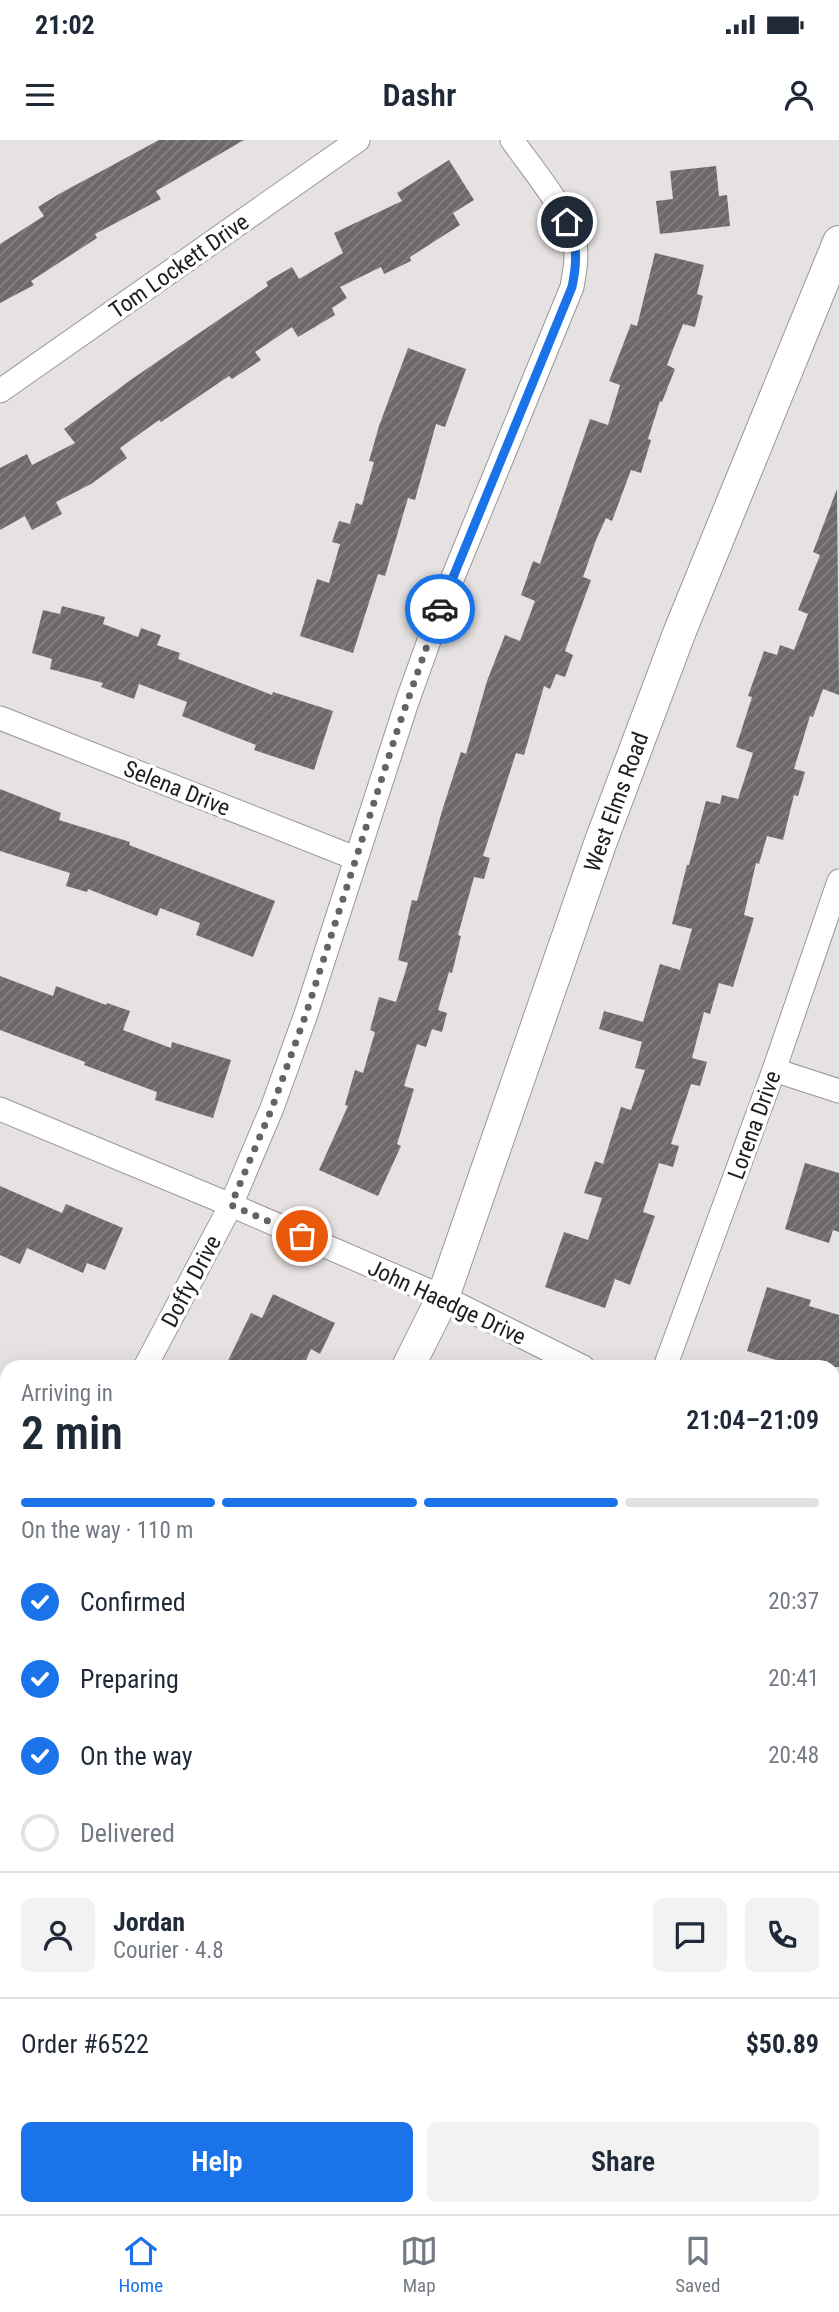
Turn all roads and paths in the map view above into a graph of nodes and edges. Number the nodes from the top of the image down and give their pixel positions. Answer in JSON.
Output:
{"nodes":[{"id":1,"x":358,"y":140,"type":"edge"},
{"id":2,"x":512,"y":140,"type":"edge"},
{"id":3,"x":839,"y":242,"type":"edge"},
{"id":4,"x":0,"y":391,"type":"edge"},
{"id":5,"x":0,"y":719,"type":"edge"},
{"id":6,"x":355,"y":859,"type":"junction"},
{"id":7,"x":839,"y":881,"type":"edge"},
{"id":8,"x":774,"y":1070,"type":"junction"},
{"id":9,"x":839,"y":1091,"type":"edge"},
{"id":10,"x":0,"y":1109,"type":"edge"},
{"id":11,"x":231,"y":1205,"type":"junction"},
{"id":12,"x":443,"y":1297,"type":"junction"},
{"id":13,"x":149,"y":1360,"type":"edge"},
{"id":14,"x":412,"y":1360,"type":"edge"},
{"id":15,"x":569,"y":1360,"type":"edge"},
{"id":16,"x":668,"y":1360,"type":"edge"}],
"edges":[{"from":1,"to":4,"type":"street","name":"Tom Lockett Drive"},
{"from":2,"to":6,"type":"street","name":"Doffy Drive"},
{"from":3,"to":12,"type":"main road","name":"West Elms Road"},
{"from":5,"to":6,"type":"street","name":"Selena Drive"},
{"from":6,"to":11,"type":"street","name":"Doffy Drive"},
{"from":7,"to":8,"type":"street","name":"Lorena Drive"},
{"from":8,"to":9,"type":"street"},
{"from":8,"to":16,"type":"street","name":"Lorena Drive"},
{"from":10,"to":11,"type":"street","name":"John Haedge Drive"},
{"from":11,"to":12,"type":"street","name":"John Haedge Drive"},
{"from":11,"to":13,"type":"street","name":"Doffy Drive"},
{"from":12,"to":14,"type":"main road","name":"West Elms Road"},
{"from":12,"to":15,"type":"street","name":"John Haedge Drive"}]}
